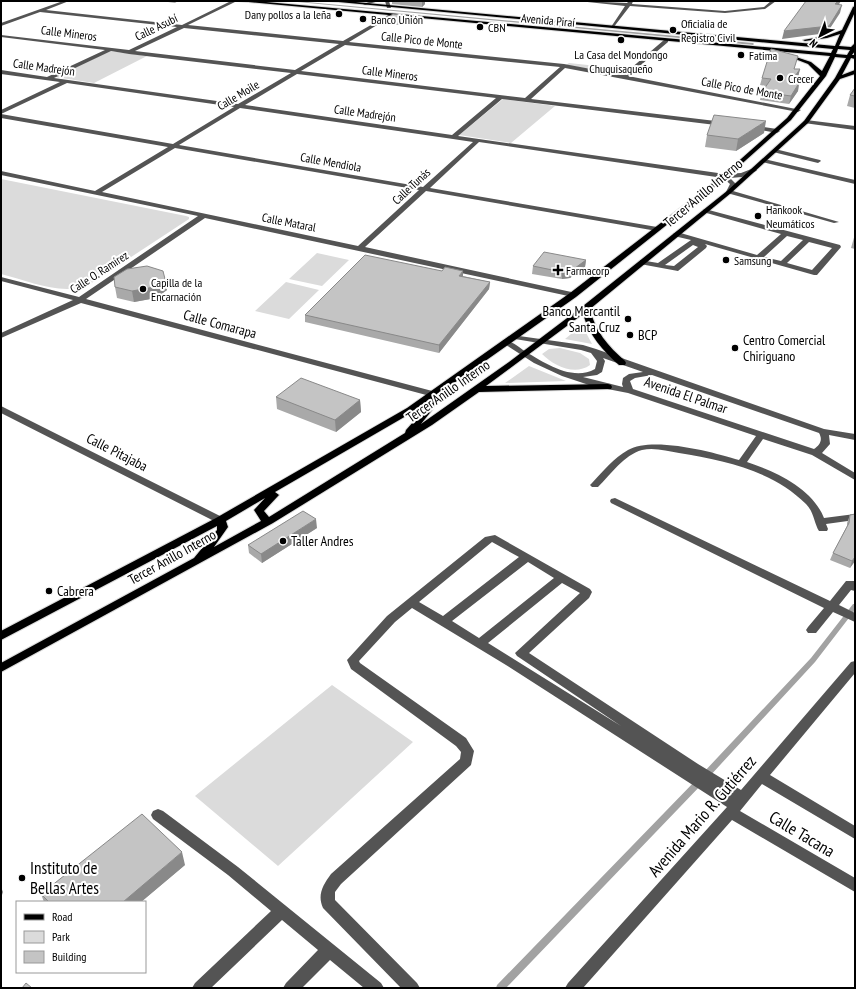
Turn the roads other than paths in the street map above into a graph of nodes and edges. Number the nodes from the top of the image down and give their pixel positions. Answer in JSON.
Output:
{"nodes":[{"id":1,"x":67,"y":1,"type":"edge"},
{"id":2,"x":235,"y":1,"type":"edge"},
{"id":3,"x":240,"y":1,"type":"edge"},
{"id":4,"x":330,"y":1,"type":"edge"},
{"id":5,"x":377,"y":1,"type":"edge"},
{"id":6,"x":387,"y":1,"type":"edge"},
{"id":7,"x":580,"y":1,"type":"edge"},
{"id":8,"x":774,"y":1,"type":"edge"},
{"id":9,"x":630,"y":3,"type":"edge"},
{"id":10,"x":365,"y":4,"type":"junction"},
{"id":11,"x":390,"y":7,"type":"junction"},
{"id":12,"x":855,"y":7,"type":"edge"},
{"id":13,"x":40,"y":11,"type":"junction"},
{"id":14,"x":454,"y":13,"type":"junction"},
{"id":15,"x":390,"y":15,"type":"junction"},
{"id":16,"x":467,"y":18,"type":"junction"},
{"id":17,"x":446,"y":20,"type":"junction"},
{"id":18,"x":1,"y":25,"type":"edge"},
{"id":19,"x":183,"y":26,"type":"junction"},
{"id":20,"x":613,"y":27,"type":"junction"},
{"id":21,"x":844,"y":31,"type":"junction"},
{"id":22,"x":1,"y":36,"type":"edge"},
{"id":23,"x":666,"y":41,"type":"junction"},
{"id":24,"x":774,"y":42,"type":"junction"},
{"id":25,"x":346,"y":43,"type":"junction"},
{"id":26,"x":836,"y":47,"type":"junction"},
{"id":27,"x":854,"y":48,"type":"edge"},
{"id":28,"x":109,"y":49,"type":"junction"},
{"id":29,"x":763,"y":50,"type":"junction"},
{"id":30,"x":129,"y":52,"type":"junction"},
{"id":31,"x":832,"y":56,"type":"junction"},
{"id":32,"x":852,"y":57,"type":"edge"},
{"id":33,"x":564,"y":66,"type":"junction"},
{"id":34,"x":1,"y":72,"type":"edge"},
{"id":35,"x":855,"y":72,"type":"edge"},
{"id":36,"x":295,"y":73,"type":"junction"},
{"id":37,"x":823,"y":76,"type":"junction"},
{"id":38,"x":624,"y":77,"type":"junction"},
{"id":39,"x":838,"y":78,"type":"junction"},
{"id":40,"x":47,"y":79,"type":"junction"},
{"id":41,"x":65,"y":82,"type":"junction"},
{"id":42,"x":501,"y":97,"type":"junction"},
{"id":43,"x":526,"y":100,"type":"junction"},
{"id":44,"x":242,"y":106,"type":"junction"},
{"id":45,"x":798,"y":110,"type":"junction"},
{"id":46,"x":1,"y":112,"type":"edge"},
{"id":47,"x":1,"y":116,"type":"edge"},
{"id":48,"x":790,"y":120,"type":"junction"},
{"id":49,"x":806,"y":122,"type":"junction"},
{"id":50,"x":730,"y":125,"type":"edge"},
{"id":51,"x":746,"y":127,"type":"edge"},
{"id":52,"x":855,"y":128,"type":"edge"},
{"id":53,"x":777,"y":131,"type":"junction"},
{"id":54,"x":793,"y":134,"type":"junction"},
{"id":55,"x":453,"y":137,"type":"junction"},
{"id":56,"x":477,"y":141,"type":"junction"},
{"id":57,"x":174,"y":146,"type":"junction"},
{"id":58,"x":775,"y":151,"type":"junction"},
{"id":59,"x":818,"y":160,"type":"dead end"},
{"id":60,"x":764,"y":161,"type":"junction"},
{"id":61,"x":754,"y":170,"type":"junction"},
{"id":62,"x":1,"y":173,"type":"edge"},
{"id":63,"x":725,"y":176,"type":"junction"},
{"id":64,"x":855,"y":182,"type":"edge"},
{"id":65,"x":424,"y":189,"type":"junction"},
{"id":66,"x":98,"y":192,"type":"junction"},
{"id":67,"x":729,"y":192,"type":"junction"},
{"id":68,"x":705,"y":211,"type":"junction"},
{"id":69,"x":203,"y":216,"type":"junction"},
{"id":70,"x":836,"y":222,"type":"dead end"},
{"id":71,"x":658,"y":229,"type":"junction"},
{"id":72,"x":786,"y":232,"type":"junction"},
{"id":73,"x":676,"y":235,"type":"junction"},
{"id":74,"x":808,"y":239,"type":"junction"},
{"id":75,"x":692,"y":242,"type":"junction"},
{"id":76,"x":360,"y":248,"type":"junction"},
{"id":77,"x":759,"y":257,"type":"junction"},
{"id":78,"x":643,"y":262,"type":"junction"},
{"id":79,"x":782,"y":264,"type":"junction"},
{"id":80,"x":660,"y":265,"type":"junction"},
{"id":81,"x":1,"y":279,"type":"edge"},
{"id":82,"x":573,"y":295,"type":"junction"},
{"id":83,"x":80,"y":300,"type":"junction"},
{"id":84,"x":586,"y":308,"type":"junction"},
{"id":85,"x":1,"y":336,"type":"edge"},
{"id":86,"x":515,"y":337,"type":"junction"},
{"id":87,"x":544,"y":340,"type":"junction"},
{"id":88,"x":507,"y":342,"type":"junction"},
{"id":89,"x":593,"y":351,"type":"junction"},
{"id":90,"x":525,"y":355,"type":"junction"},
{"id":91,"x":622,"y":363,"type":"junction"},
{"id":92,"x":651,"y":373,"type":"junction"},
{"id":93,"x":571,"y":377,"type":"junction"},
{"id":94,"x":608,"y":387,"type":"junction"},
{"id":95,"x":477,"y":389,"type":"junction"},
{"id":96,"x":630,"y":391,"type":"junction"},
{"id":97,"x":433,"y":394,"type":"junction"},
{"id":98,"x":1,"y":409,"type":"edge"},
{"id":99,"x":822,"y":431,"type":"junction"},
{"id":100,"x":761,"y":435,"type":"junction"},
{"id":101,"x":855,"y":437,"type":"edge"},
{"id":102,"x":403,"y":440,"type":"junction"},
{"id":103,"x":815,"y":453,"type":"junction"},
{"id":104,"x":742,"y":463,"type":"junction"},
{"id":105,"x":855,"y":477,"type":"edge"},
{"id":106,"x":287,"y":483,"type":"junction"},
{"id":107,"x":595,"y":485,"type":"dead end"},
{"id":108,"x":615,"y":501,"type":"dead end"},
{"id":109,"x":855,"y":517,"type":"edge"},
{"id":110,"x":220,"y":520,"type":"junction"},
{"id":111,"x":269,"y":521,"type":"junction"},
{"id":112,"x":527,"y":557,"type":"junction"},
{"id":113,"x":195,"y":562,"type":"junction"},
{"id":114,"x":562,"y":577,"type":"junction"},
{"id":115,"x":853,"y":583,"type":"edge"},
{"id":116,"x":411,"y":602,"type":"junction"},
{"id":117,"x":836,"y":608,"type":"junction"},
{"id":118,"x":855,"y":618,"type":"edge"},
{"id":119,"x":443,"y":622,"type":"junction"},
{"id":120,"x":812,"y":630,"type":"dead end"},
{"id":121,"x":1,"y":636,"type":"edge"},
{"id":122,"x":479,"y":644,"type":"junction"},
{"id":123,"x":521,"y":653,"type":"junction"},
{"id":124,"x":510,"y":662,"type":"junction"},
{"id":125,"x":855,"y":665,"type":"edge"},
{"id":126,"x":1,"y":668,"type":"edge"},
{"id":127,"x":690,"y":771,"type":"junction"},
{"id":128,"x":761,"y":777,"type":"junction"},
{"id":129,"x":733,"y":801,"type":"junction"},
{"id":130,"x":158,"y":815,"type":"dead end"},
{"id":131,"x":855,"y":833,"type":"edge"},
{"id":132,"x":855,"y":886,"type":"edge"},
{"id":133,"x":281,"y":912,"type":"junction"},
{"id":134,"x":329,"y":950,"type":"junction"},
{"id":135,"x":578,"y":986,"type":"edge"},
{"id":136,"x":200,"y":988,"type":"edge"},
{"id":137,"x":291,"y":988,"type":"edge"},
{"id":138,"x":376,"y":988,"type":"edge"},
{"id":139,"x":412,"y":988,"type":"edge"}],
"edges":[{"from":1,"to":13,"type":"street"},
{"from":2,"to":19,"type":"street","name":"Calle Asubí"},
{"from":3,"to":15,"type":"main road","name":"Avenida Piraí"},
{"from":4,"to":10,"type":"main road","name":"Avenida Piraí"},
{"from":5,"to":10,"type":"street"},
{"from":6,"to":11,"type":"street"},
{"from":7,"to":9,"type":"street"},
{"from":8,"to":9,"type":"street"},
{"from":9,"to":20,"type":"street"},
{"from":10,"to":11,"type":"main road","name":"Avenida Piraí"},
{"from":11,"to":14,"type":"main road","name":"Avenida Piraí"},
{"from":12,"to":21,"type":"main road","name":"Tercer Anillo Interno"},
{"from":13,"to":18,"type":"street"},
{"from":13,"to":19,"type":"street","name":"Calle Pico de Monte"},
{"from":14,"to":16,"type":"main road","name":"Avenida Piraí"},
{"from":14,"to":17,"type":"main road"},
{"from":15,"to":17,"type":"main road","name":"Avenida Piraí"},
{"from":15,"to":25,"type":"street","name":"Calle Moile"},
{"from":16,"to":17,"type":"main road","name":"Avenida Piraí"},
{"from":16,"to":20,"type":"main road","name":"Avenida Piraí"},
{"from":16,"to":23,"type":"main road","name":"Avenida Piraí"},
{"from":19,"to":25,"type":"street","name":"Calle Pico de Monte"},
{"from":19,"to":30,"type":"street","name":"Calle Asubí"},
{"from":20,"to":24,"type":"main road","name":"Avenida Piraí"},
{"from":21,"to":24,"type":"main road"},
{"from":21,"to":26,"type":"main road","name":"Tercer Anillo Interno"},
{"from":22,"to":28,"type":"street","name":"Calle Mineros"},
{"from":23,"to":29,"type":"main road","name":"Avenida Piraí"},
{"from":23,"to":38,"type":"street"},
{"from":24,"to":26,"type":"main road","name":"Avenida Piraí"},
{"from":25,"to":33,"type":"street","name":"Calle Pico de Monte"},
{"from":25,"to":36,"type":"street","name":"Calle Moile"},
{"from":26,"to":27,"type":"main road","name":"Avenida Piraí"},
{"from":26,"to":31,"type":"main road","name":"Tercer Anillo Interno"},
{"from":27,"to":32,"type":"main road","name":"Tercer Anillo Interno"},
{"from":28,"to":30,"type":"street","name":"Calle Mineros"},
{"from":28,"to":40,"type":"street"},
{"from":29,"to":31,"type":"main road","name":"Avenida Piraí"},
{"from":29,"to":37,"type":"main road"},
{"from":30,"to":36,"type":"street","name":"Calle Mineros"},
{"from":31,"to":32,"type":"main road","name":"Avenida Piraí"},
{"from":31,"to":37,"type":"main road","name":"Tercer Anillo Interno"},
{"from":32,"to":39,"type":"main road","name":"Tercer Anillo Interno"},
{"from":33,"to":38,"type":"street","name":"Calle Pico de Monte"},
{"from":33,"to":43,"type":"street"},
{"from":34,"to":40,"type":"street","name":"Calle Madrejón"},
{"from":35,"to":39,"type":"main road"},
{"from":36,"to":42,"type":"street","name":"Calle Mineros"},
{"from":36,"to":44,"type":"street","name":"Calle Moile"},
{"from":37,"to":45,"type":"main road","name":"Tercer Anillo Interno"},
{"from":38,"to":45,"type":"street","name":"Calle Pico de Monte"},
{"from":39,"to":49,"type":"main road","name":"Tercer Anillo Interno"},
{"from":40,"to":41,"type":"street","name":"Calle Madrejón"},
{"from":41,"to":44,"type":"street","name":"Calle Madrejón"},
{"from":41,"to":46,"type":"street"},
{"from":42,"to":43,"type":"street","name":"Calle Mineros"},
{"from":42,"to":55,"type":"street"},
{"from":43,"to":50,"type":"street","name":"Calle Mineros"},
{"from":44,"to":55,"type":"street","name":"Calle Madrejón"},
{"from":44,"to":57,"type":"street","name":"Calle Moile"},
{"from":45,"to":48,"type":"main road","name":"Tercer Anillo Interno"},
{"from":47,"to":57,"type":"street","name":"Calle Mendiola"},
{"from":48,"to":53,"type":"main road","name":"Tercer Anillo Interno"},
{"from":48,"to":54,"type":"main road"},
{"from":49,"to":52,"type":"street"},
{"from":49,"to":54,"type":"main road","name":"Tercer Anillo Interno"},
{"from":51,"to":53,"type":"street"},
{"from":53,"to":63,"type":"main road","name":"Tercer Anillo Interno"},
{"from":54,"to":58,"type":"main road","name":"Tercer Anillo Interno"},
{"from":55,"to":56,"type":"street","name":"Calle Madrejón"},
{"from":56,"to":63,"type":"street","name":"Calle Madrejón"},
{"from":56,"to":65,"type":"street","name":"Calle Tunás"},
{"from":57,"to":65,"type":"street","name":"Calle Mendiola"},
{"from":57,"to":66,"type":"street","name":"Calle Moile"},
{"from":58,"to":59,"type":"street"},
{"from":58,"to":60,"type":"main road","name":"Tercer Anillo Interno"},
{"from":60,"to":61,"type":"main road","name":"Tercer Anillo Interno"},
{"from":60,"to":64,"type":"street"},
{"from":61,"to":63,"type":"street","name":"Calle Madrejón"},
{"from":61,"to":67,"type":"main road","name":"Tercer Anillo Interno"},
{"from":62,"to":66,"type":"street","name":"Calle Mataral"},
{"from":63,"to":67,"type":"street"},
{"from":63,"to":71,"type":"main road","name":"Tercer Anillo Interno"},
{"from":65,"to":71,"type":"street","name":"Calle Mendiola"},
{"from":65,"to":76,"type":"street","name":"Calle Tunás"},
{"from":66,"to":69,"type":"street","name":"Calle Mataral"},
{"from":67,"to":68,"type":"main road","name":"Tercer Anillo Interno"},
{"from":67,"to":70,"type":"street"},
{"from":68,"to":72,"type":"street"},
{"from":68,"to":73,"type":"main road","name":"Tercer Anillo Interno"},
{"from":69,"to":76,"type":"street","name":"Calle Mataral"},
{"from":69,"to":83,"type":"street","name":"Calle O. Ramírez"},
{"from":71,"to":82,"type":"main road","name":"Tercer Anillo Interno"},
{"from":72,"to":74,"type":"street"},
{"from":72,"to":77,"type":"street"},
{"from":73,"to":75,"type":"street"},
{"from":73,"to":77,"type":"street"},
{"from":73,"to":78,"type":"main road","name":"Tercer Anillo Interno"},
{"from":74,"to":79,"type":"street"},
{"from":74,"to":79,"type":"street"},
{"from":75,"to":80,"type":"street"},
{"from":75,"to":80,"type":"street"},
{"from":76,"to":82,"type":"street","name":"Calle Mataral"},
{"from":77,"to":79,"type":"street"},
{"from":78,"to":80,"type":"street"},
{"from":78,"to":84,"type":"main road","name":"Tercer Anillo Interno"},
{"from":81,"to":83,"type":"street","name":"Calle Comarapa"},
{"from":82,"to":86,"type":"main road","name":"Tercer Anillo Interno"},
{"from":83,"to":85,"type":"street","name":"Calle O. Ramírez"},
{"from":83,"to":97,"type":"street","name":"Calle Comarapa"},
{"from":84,"to":87,"type":"main road","name":"Tercer Anillo Interno"},
{"from":84,"to":91,"type":"main road"},
{"from":86,"to":87,"type":"street","name":"Avenida El Palmar"},
{"from":86,"to":88,"type":"main road","name":"Tercer Anillo Interno"},
{"from":87,"to":89,"type":"street","name":"Avenida El Palmar"},
{"from":87,"to":90,"type":"main road","name":"Tercer Anillo Interno"},
{"from":88,"to":90,"type":"street","name":"Avenida El Palmar"},
{"from":88,"to":97,"type":"main road","name":"Tercer Anillo Interno"},
{"from":89,"to":91,"type":"street","name":"Avenida El Palmar"},
{"from":89,"to":93,"type":"street"},
{"from":90,"to":93,"type":"street","name":"Avenida El Palmar"},
{"from":90,"to":95,"type":"main road","name":"Tercer Anillo Interno"},
{"from":91,"to":92,"type":"street","name":"Avenida El Palmar"},
{"from":92,"to":96,"type":"street"},
{"from":92,"to":99,"type":"street","name":"Avenida El Palmar"},
{"from":93,"to":94,"type":"street","name":"Avenida El Palmar"},
{"from":94,"to":95,"type":"main road"},
{"from":94,"to":96,"type":"street","name":"Avenida El Palmar"},
{"from":95,"to":102,"type":"main road","name":"Tercer Anillo Interno"},
{"from":96,"to":100,"type":"street","name":"Avenida El Palmar"},
{"from":97,"to":102,"type":"main road"},
{"from":97,"to":106,"type":"main road","name":"Tercer Anillo Interno"},
{"from":98,"to":110,"type":"street","name":"Calle Pitajaba"},
{"from":99,"to":101,"type":"street","name":"Avenida El Palmar"},
{"from":99,"to":103,"type":"street"},
{"from":100,"to":103,"type":"street","name":"Avenida El Palmar"},
{"from":100,"to":104,"type":"street"},
{"from":102,"to":111,"type":"main road","name":"Tercer Anillo Interno"},
{"from":103,"to":105,"type":"street","name":"Avenida El Palmar"},
{"from":104,"to":107,"type":"street"},
{"from":104,"to":109,"type":"street"},
{"from":106,"to":110,"type":"main road","name":"Tercer Anillo Interno"},
{"from":106,"to":111,"type":"main road"},
{"from":108,"to":117,"type":"street"},
{"from":110,"to":113,"type":"main road"},
{"from":110,"to":121,"type":"main road","name":"Tercer Anillo Interno"},
{"from":111,"to":113,"type":"main road","name":"Tercer Anillo Interno"},
{"from":112,"to":114,"type":"street"},
{"from":112,"to":116,"type":"street"},
{"from":112,"to":119,"type":"street"},
{"from":113,"to":126,"type":"main road","name":"Tercer Anillo Interno"},
{"from":114,"to":122,"type":"street"},
{"from":114,"to":123,"type":"street"},
{"from":115,"to":117,"type":"street"},
{"from":116,"to":119,"type":"street"},
{"from":116,"to":139,"type":"street"},
{"from":117,"to":118,"type":"street"},
{"from":117,"to":120,"type":"street"},
{"from":119,"to":122,"type":"street"},
{"from":122,"to":124,"type":"street"},
{"from":123,"to":124,"type":"street"},
{"from":123,"to":127,"type":"street"},
{"from":124,"to":127,"type":"street"},
{"from":125,"to":128,"type":"street","name":"Avenida Mario R. Gutiérrez"},
{"from":127,"to":129,"type":"street","name":"Calle Tacana"},
{"from":128,"to":129,"type":"street","name":"Avenida Mario R. Gutiérrez"},
{"from":128,"to":131,"type":"street"},
{"from":129,"to":132,"type":"street","name":"Calle Tacana"},
{"from":129,"to":135,"type":"street","name":"Avenida Mario R. Gutiérrez"},
{"from":130,"to":133,"type":"street"},
{"from":133,"to":134,"type":"street"},
{"from":133,"to":136,"type":"street"},
{"from":134,"to":137,"type":"street"},
{"from":134,"to":138,"type":"street"}]}
